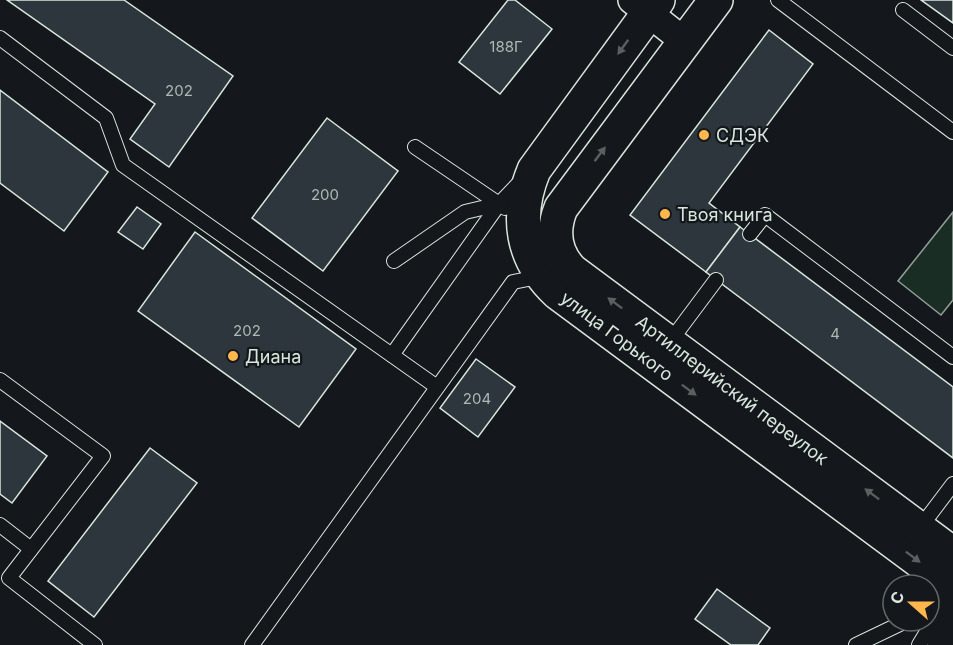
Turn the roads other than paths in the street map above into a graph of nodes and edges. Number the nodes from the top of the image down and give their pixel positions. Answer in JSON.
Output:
{"nodes":[{"id":1,"x":716,"y":0,"type":"edge"},
{"id":2,"x":778,"y":0,"type":"edge"},
{"id":3,"x":646,"y":4,"type":"edge"},
{"id":4,"x":903,"y":10,"type":"dead end"},
{"id":5,"x":0,"y":38,"type":"edge"},
{"id":6,"x":684,"y":41,"type":"junction"},
{"id":7,"x":953,"y":48,"type":"edge"},
{"id":8,"x":953,"y":132,"type":"edge"},
{"id":9,"x":415,"y":147,"type":"dead end"},
{"id":10,"x":511,"y":212,"type":"junction"},
{"id":11,"x":750,"y":234,"type":"dead end"},
{"id":12,"x":394,"y":261,"type":"dead end"},
{"id":13,"x":558,"y":266,"type":"junction"},
{"id":14,"x":716,"y":280,"type":"dead end"},
{"id":15,"x":668,"y":343,"type":"junction"},
{"id":16,"x":392,"y":355,"type":"junction"},
{"id":17,"x":953,"y":357,"type":"edge"},
{"id":18,"x":0,"y":380,"type":"edge"},
{"id":19,"x":437,"y":387,"type":"junction"},
{"id":20,"x":953,"y":484,"type":"edge"},
{"id":21,"x":0,"y":525,"type":"edge"},
{"id":22,"x":919,"y":529,"type":"junction"},
{"id":23,"x":31,"y":549,"type":"junction"},
{"id":24,"x":945,"y":586,"type":"edge"},
{"id":25,"x":881,"y":633,"type":"edge"},
{"id":26,"x":95,"y":645,"type":"edge"},
{"id":27,"x":252,"y":645,"type":"edge"},
{"id":28,"x":856,"y":645,"type":"edge"},
{"id":29,"x":919,"y":645,"type":"edge"},
{"id":30,"x":944,"y":645,"type":"edge"}],
"edges":[{"from":1,"to":6,"type":"main road"},
{"from":2,"to":8,"type":"lane"},
{"from":3,"to":6,"type":"street"},
{"from":3,"to":10,"type":"main road","name":"улица Горького","one_way":true},
{"from":4,"to":7,"type":"lane"},
{"from":5,"to":16,"type":"lane"},
{"from":13,"to":6,"type":"main road","one_way":true},
{"from":9,"to":10,"type":"lane"},
{"from":10,"to":12,"type":"lane"},
{"from":10,"to":13,"type":"main road","name":"улица Горького"},
{"from":10,"to":16,"type":"lane"},
{"from":11,"to":17,"type":"lane"},
{"from":15,"to":13,"type":"main road","name":"Артиллерийский переулок","one_way":true},
{"from":13,"to":19,"type":"lane"},
{"from":13,"to":24,"type":"main road","name":"улица Горького","one_way":true},
{"from":14,"to":15,"type":"lane"},
{"from":22,"to":15,"type":"main road","name":"Артиллерийский переулок","one_way":true},
{"from":16,"to":19,"type":"lane"},
{"from":18,"to":23,"type":"lane"},
{"from":19,"to":27,"type":"lane"},
{"from":20,"to":22,"type":"lane"},
{"from":21,"to":23,"type":"lane"},
{"from":22,"to":24,"type":"main road","name":"Артиллерийский переулок"},
{"from":23,"to":26,"type":"lane"},
{"from":24,"to":29,"type":"lane"},
{"from":24,"to":30,"type":"main road"},
{"from":25,"to":28,"type":"lane"}]}
